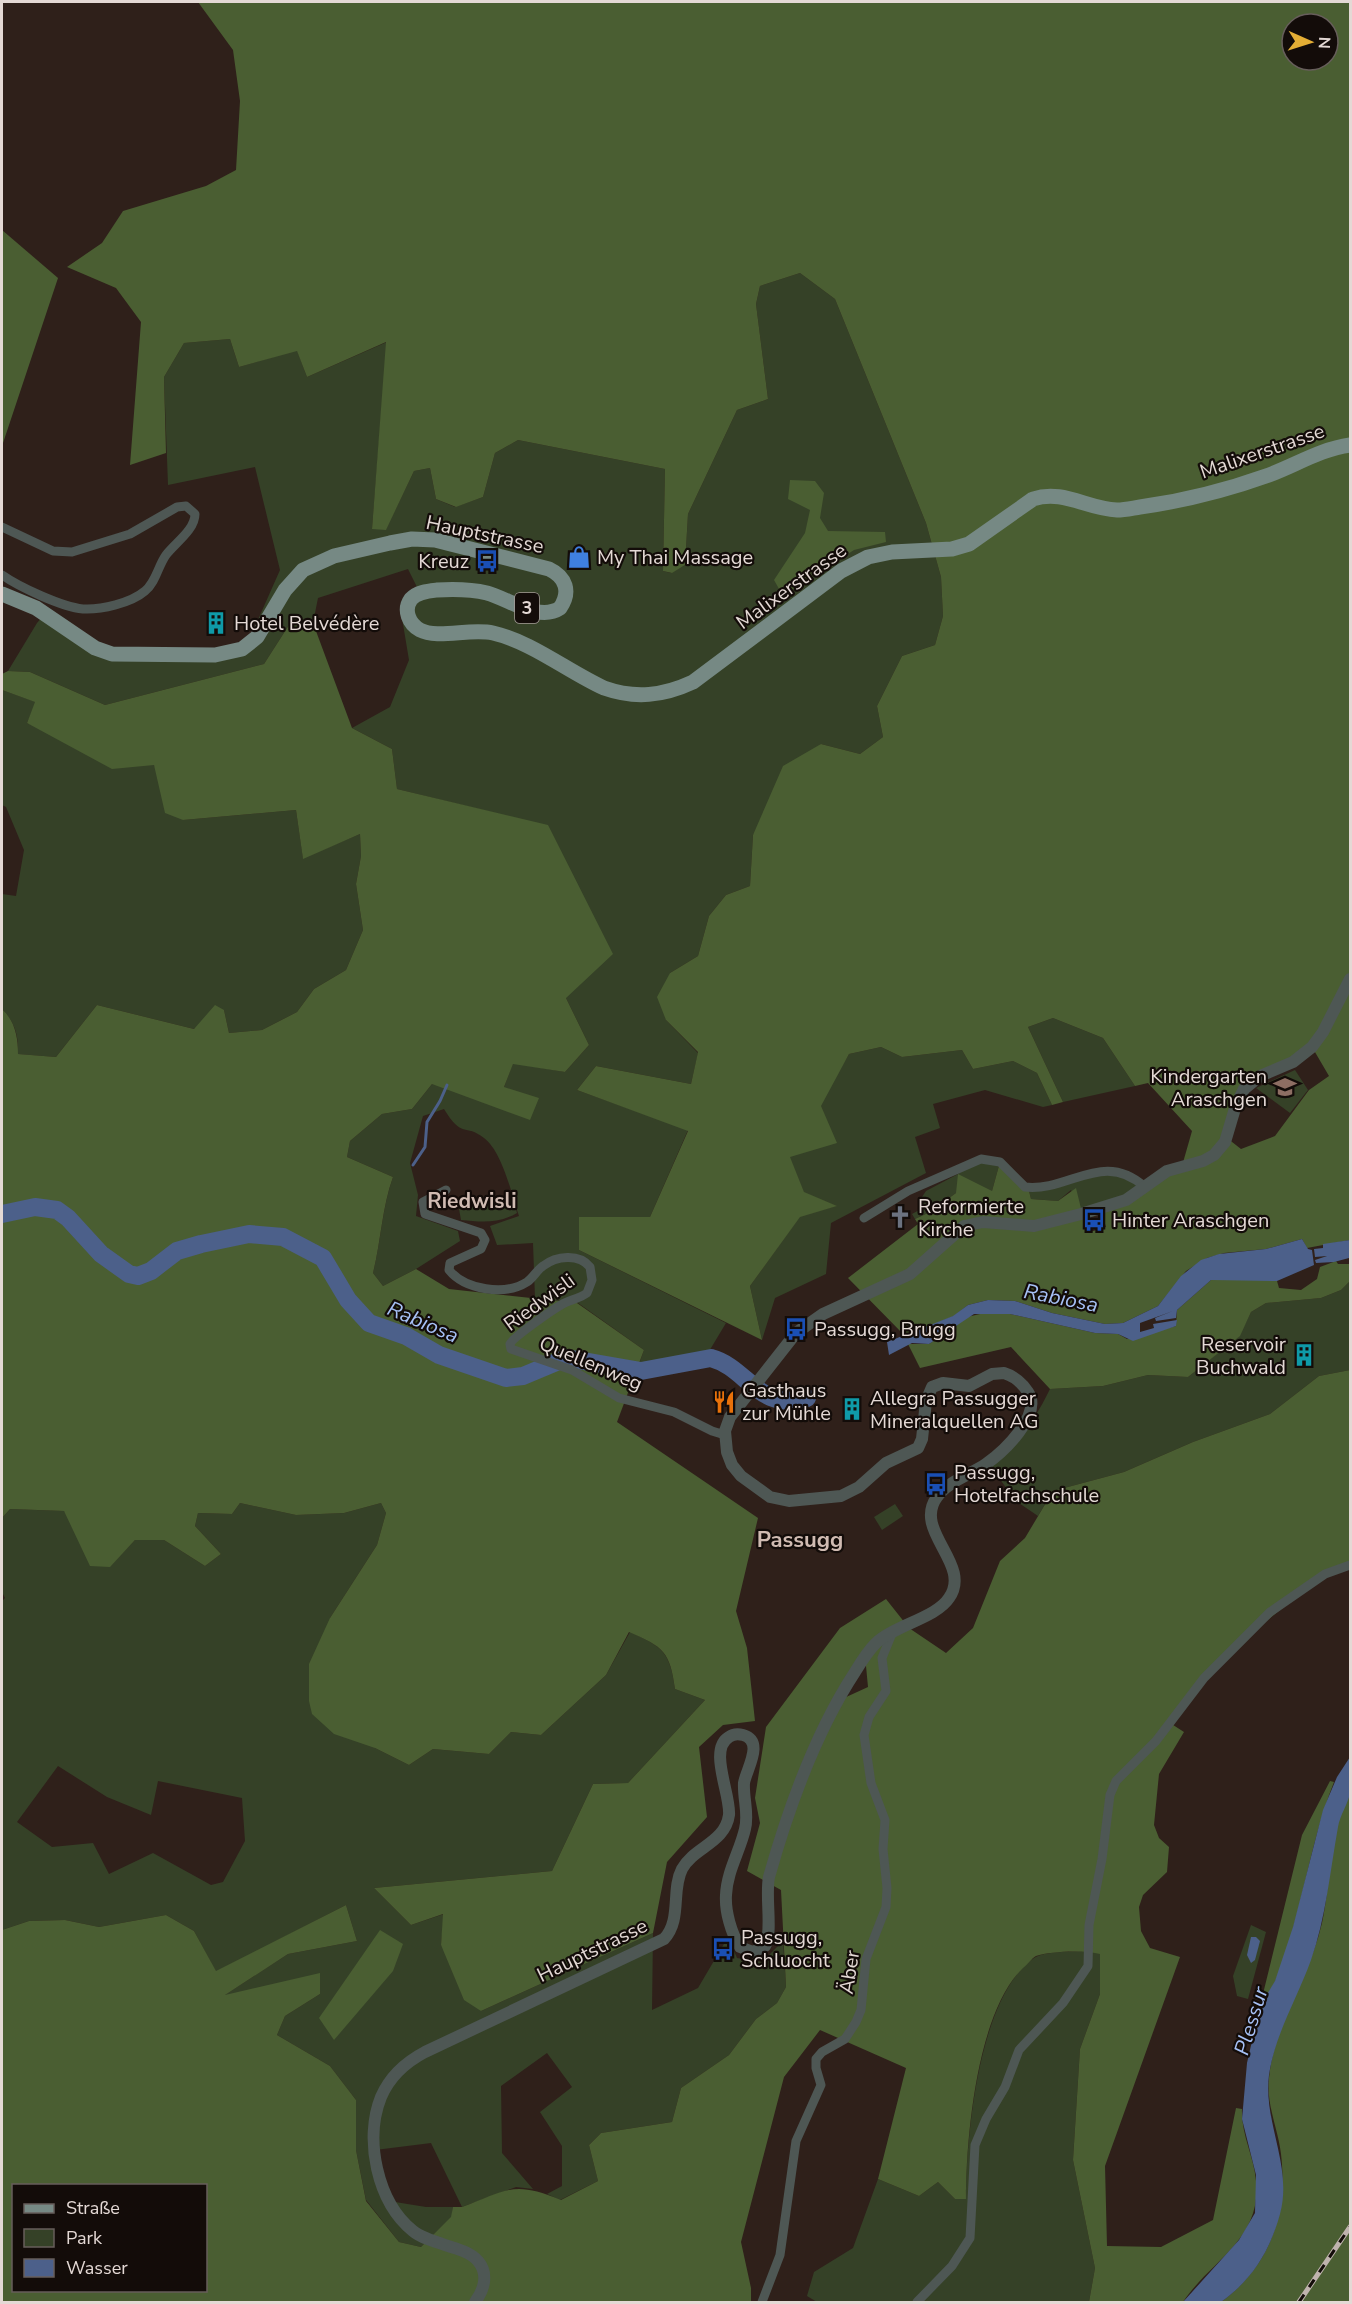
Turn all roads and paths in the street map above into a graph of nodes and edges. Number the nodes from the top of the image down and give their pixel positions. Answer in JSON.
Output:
{"nodes":[{"id":1,"x":1350,"y":445,"type":"edge"},
{"id":2,"x":2,"y":527,"type":"edge"},
{"id":3,"x":2,"y":575,"type":"edge"},
{"id":4,"x":2,"y":594,"type":"edge"},
{"id":5,"x":672,"y":691,"type":"joint"},
{"id":6,"x":1350,"y":979,"type":"edge"},
{"id":7,"x":1145,"y":1187,"type":"junction"},
{"id":8,"x":446,"y":1190,"type":"dead end"},
{"id":9,"x":864,"y":1218,"type":"dead end"},
{"id":10,"x":510,"y":1348,"type":"joint"},
{"id":11,"x":725,"y":1435,"type":"junction"},
{"id":12,"x":1350,"y":1565,"type":"edge"},
{"id":13,"x":892,"y":1631,"type":"junction"},
{"id":14,"x":475,"y":2302,"type":"edge"},
{"id":15,"x":762,"y":2302,"type":"edge"},
{"id":16,"x":917,"y":2302,"type":"edge"}],
"edges":[{"from":1,"to":5,"type":"main road","name":"Malixerstrasse","number":"3"},
{"from":2,"to":3,"type":"street"},
{"from":4,"to":5,"type":"main road","name":"Hauptstrasse","number":"3"},
{"from":6,"to":7,"type":"street"},
{"from":7,"to":9,"type":"street"},
{"from":7,"to":11,"type":"street"},
{"from":8,"to":10,"type":"street","name":"Riedwisli"},
{"from":10,"to":11,"type":"street","name":"Quellenweg"},
{"from":11,"to":13,"type":"street","name":"Hauptstrasse"},
{"from":12,"to":16,"type":"street"},
{"from":13,"to":14,"type":"street","name":"Hauptstrasse"},
{"from":13,"to":15,"type":"street","name":"Äber"}]}
